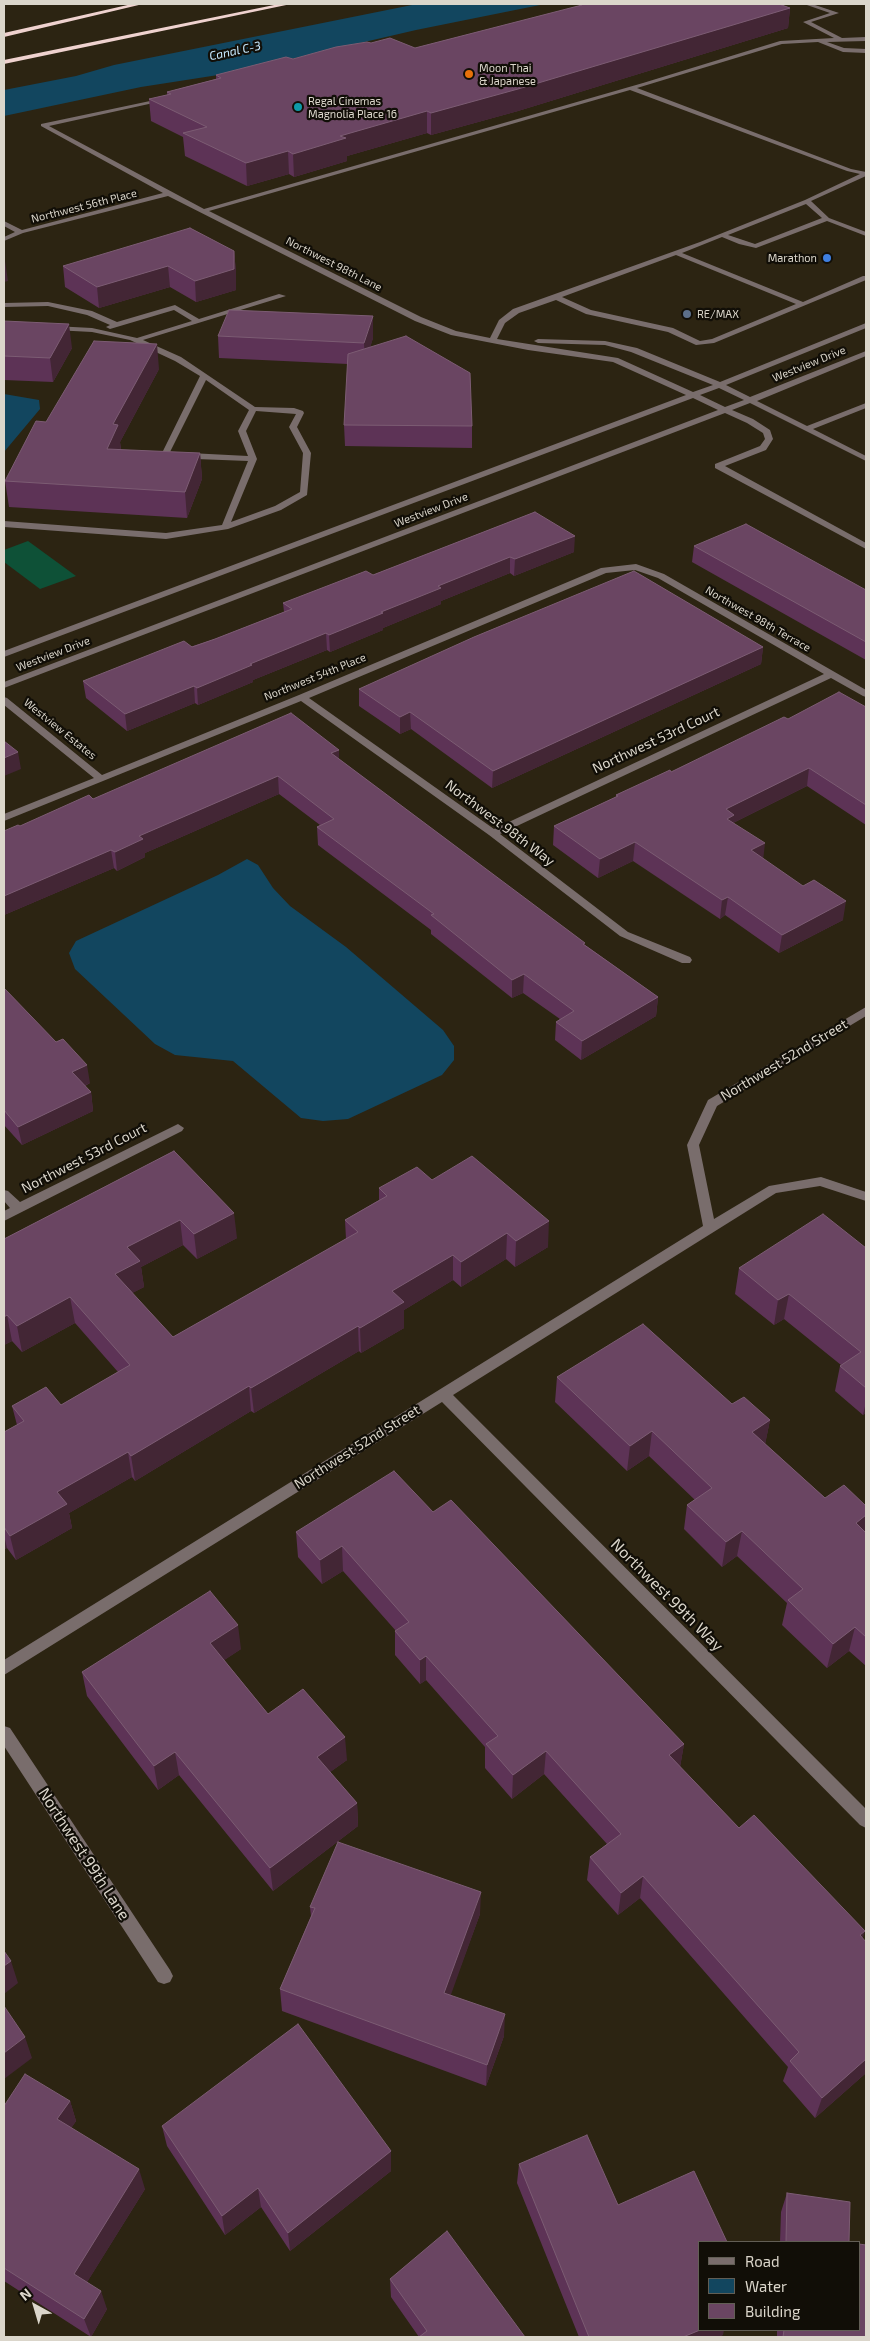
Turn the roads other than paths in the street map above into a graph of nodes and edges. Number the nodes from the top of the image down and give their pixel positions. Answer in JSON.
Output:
{"nodes":[{"id":1,"x":140,"y":4,"type":"edge"},
{"id":2,"x":288,"y":4,"type":"edge"},
{"id":3,"x":807,"y":4,"type":"edge"},
{"id":4,"x":866,"y":32,"type":"edge"},
{"id":5,"x":4,"y":35,"type":"edge"},
{"id":6,"x":841,"y":39,"type":"junction"},
{"id":7,"x":866,"y":39,"type":"edge"},
{"id":8,"x":816,"y":40,"type":"junction"},
{"id":9,"x":866,"y":51,"type":"edge"},
{"id":10,"x":4,"y":62,"type":"edge"},
{"id":11,"x":631,"y":88,"type":"junction"},
{"id":12,"x":170,"y":97,"type":"edge"},
{"id":13,"x":864,"y":175,"type":"edge"},
{"id":14,"x":866,"y":183,"type":"edge"},
{"id":15,"x":169,"y":194,"type":"junction"},
{"id":16,"x":807,"y":201,"type":"junction"},
{"id":17,"x":203,"y":211,"type":"junction"},
{"id":18,"x":827,"y":219,"type":"junction"},
{"id":19,"x":4,"y":223,"type":"edge"},
{"id":20,"x":21,"y":232,"type":"junction"},
{"id":21,"x":866,"y":234,"type":"edge"},
{"id":22,"x":723,"y":235,"type":"junction"},
{"id":23,"x":4,"y":239,"type":"edge"},
{"id":24,"x":676,"y":253,"type":"junction"},
{"id":25,"x":866,"y":278,"type":"edge"},
{"id":26,"x":282,"y":296,"type":"dead end"},
{"id":27,"x":556,"y":297,"type":"junction"},
{"id":28,"x":802,"y":304,"type":"junction"},
{"id":29,"x":4,"y":305,"type":"edge"},
{"id":30,"x":198,"y":321,"type":"junction"},
{"id":31,"x":117,"y":325,"type":"junction"},
{"id":32,"x":866,"y":325,"type":"edge"},
{"id":33,"x":46,"y":327,"type":"edge"},
{"id":34,"x":98,"y":331,"type":"junction"},
{"id":35,"x":137,"y":340,"type":"junction"},
{"id":36,"x":493,"y":340,"type":"junction"},
{"id":37,"x":866,"y":353,"type":"edge"},
{"id":38,"x":204,"y":375,"type":"junction"},
{"id":39,"x":720,"y":385,"type":"junction"},
{"id":40,"x":690,"y":396,"type":"junction"},
{"id":41,"x":751,"y":400,"type":"junction"},
{"id":42,"x":866,"y":405,"type":"edge"},
{"id":43,"x":253,"y":408,"type":"junction"},
{"id":44,"x":724,"y":411,"type":"junction"},
{"id":45,"x":806,"y":430,"type":"junction"},
{"id":46,"x":253,"y":459,"type":"junction"},
{"id":47,"x":866,"y":459,"type":"edge"},
{"id":48,"x":4,"y":524,"type":"edge"},
{"id":49,"x":225,"y":527,"type":"junction"},
{"id":50,"x":866,"y":546,"type":"edge"},
{"id":51,"x":636,"y":567,"type":"joint"},
{"id":52,"x":4,"y":654,"type":"edge"},
{"id":53,"x":832,"y":674,"type":"junction"},
{"id":54,"x":4,"y":685,"type":"edge"},
{"id":55,"x":866,"y":694,"type":"edge"},
{"id":56,"x":302,"y":697,"type":"junction"},
{"id":57,"x":4,"y":700,"type":"edge"},
{"id":58,"x":100,"y":778,"type":"junction"},
{"id":59,"x":4,"y":818,"type":"edge"},
{"id":60,"x":494,"y":834,"type":"junction"},
{"id":61,"x":686,"y":960,"type":"dead end"},
{"id":62,"x":866,"y":1011,"type":"edge"},
{"id":63,"x":860,"y":1021,"type":"edge"},
{"id":64,"x":178,"y":1128,"type":"dead end"},
{"id":65,"x":4,"y":1194,"type":"edge"},
{"id":66,"x":866,"y":1197,"type":"edge"},
{"id":67,"x":18,"y":1208,"type":"junction"},
{"id":68,"x":4,"y":1216,"type":"edge"},
{"id":69,"x":710,"y":1229,"type":"junction"},
{"id":70,"x":442,"y":1394,"type":"junction"},
{"id":71,"x":4,"y":1668,"type":"edge"},
{"id":72,"x":4,"y":1733,"type":"edge"},
{"id":73,"x":866,"y":1820,"type":"edge"},
{"id":74,"x":164,"y":1976,"type":"dead end"}],
"edges":[{"from":1,"to":5,"type":"highway"},
{"from":2,"to":10,"type":"highway"},
{"from":3,"to":6,"type":"street"},
{"from":4,"to":6,"type":"street"},
{"from":6,"to":7,"type":"street"},
{"from":6,"to":8,"type":"street"},
{"from":8,"to":9,"type":"street"},
{"from":8,"to":11,"type":"street"},
{"from":11,"to":13,"type":"street"},
{"from":11,"to":17,"type":"street"},
{"from":12,"to":15,"type":"street","name":"Northwest 98th Lane"},
{"from":13,"to":14,"type":"street"},
{"from":13,"to":16,"type":"street"},
{"from":15,"to":17,"type":"street","name":"Northwest 98th Lane"},
{"from":15,"to":20,"type":"street","name":"Northwest 56th Place"},
{"from":16,"to":18,"type":"street"},
{"from":16,"to":22,"type":"street"},
{"from":17,"to":36,"type":"street","name":"Northwest 98th Lane"},
{"from":18,"to":21,"type":"street"},
{"from":18,"to":22,"type":"street"},
{"from":19,"to":20,"type":"street"},
{"from":20,"to":23,"type":"street","name":"Northwest 56th Place"},
{"from":22,"to":24,"type":"street"},
{"from":24,"to":27,"type":"street"},
{"from":24,"to":28,"type":"street"},
{"from":25,"to":28,"type":"street"},
{"from":26,"to":30,"type":"street"},
{"from":27,"to":28,"type":"street"},
{"from":27,"to":36,"type":"street"},
{"from":29,"to":31,"type":"street"},
{"from":30,"to":31,"type":"street"},
{"from":30,"to":35,"type":"street"},
{"from":31,"to":34,"type":"street"},
{"from":32,"to":39,"type":"street","name":"Westview Drive"},
{"from":33,"to":34,"type":"street"},
{"from":34,"to":35,"type":"street"},
{"from":35,"to":38,"type":"street"},
{"from":36,"to":39,"type":"street","name":"Northwest 98th Lane"},
{"from":36,"to":40,"type":"street","name":"Northwest 98th Lane"},
{"from":37,"to":41,"type":"street","name":"Westview Drive"},
{"from":38,"to":43,"type":"street"},
{"from":38,"to":46,"type":"street"},
{"from":39,"to":40,"type":"street","name":"Westview Drive"},
{"from":39,"to":41,"type":"street","name":"Northwest 98th Lane"},
{"from":40,"to":44,"type":"street","name":"Northwest 98th Lane"},
{"from":40,"to":52,"type":"street","name":"Westview Drive"},
{"from":41,"to":44,"type":"street","name":"Westview Drive"},
{"from":41,"to":45,"type":"street","name":"Northwest 98th Lane"},
{"from":42,"to":45,"type":"street"},
{"from":43,"to":46,"type":"street"},
{"from":43,"to":49,"type":"street"},
{"from":44,"to":50,"type":"street","name":"Northwest 98th Lane"},
{"from":44,"to":54,"type":"street","name":"Westview Drive"},
{"from":45,"to":47,"type":"street","name":"Northwest 98th Lane"},
{"from":46,"to":49,"type":"street"},
{"from":48,"to":49,"type":"street"},
{"from":51,"to":53,"type":"street","name":"Northwest 98th Terrace"},
{"from":51,"to":56,"type":"street","name":"Northwest 54th Place"},
{"from":53,"to":55,"type":"street","name":"Northwest 98th Terrace"},
{"from":53,"to":60,"type":"street","name":"Northwest 53rd Court"},
{"from":56,"to":58,"type":"street","name":"Northwest 54th Place"},
{"from":56,"to":60,"type":"street","name":"Northwest 98th Way"},
{"from":57,"to":58,"type":"street","name":"Westview Estates"},
{"from":58,"to":59,"type":"street","name":"Northwest 54th Place"},
{"from":60,"to":61,"type":"street","name":"Northwest 98th Way"},
{"from":62,"to":63,"type":"street","name":"Northwest 52nd Street"},
{"from":63,"to":69,"type":"street","name":"Northwest 52nd Street"},
{"from":64,"to":67,"type":"street","name":"Northwest 53rd Court"},
{"from":65,"to":67,"type":"street"},
{"from":66,"to":69,"type":"street","name":"Northwest 52nd Street"},
{"from":67,"to":68,"type":"street","name":"Northwest 53rd Court"},
{"from":69,"to":70,"type":"street","name":"Northwest 52nd Street"},
{"from":70,"to":71,"type":"street","name":"Northwest 52nd Street"},
{"from":70,"to":73,"type":"street","name":"Northwest 99th Way"},
{"from":72,"to":74,"type":"street","name":"Northwest 99th Lane"}]}
